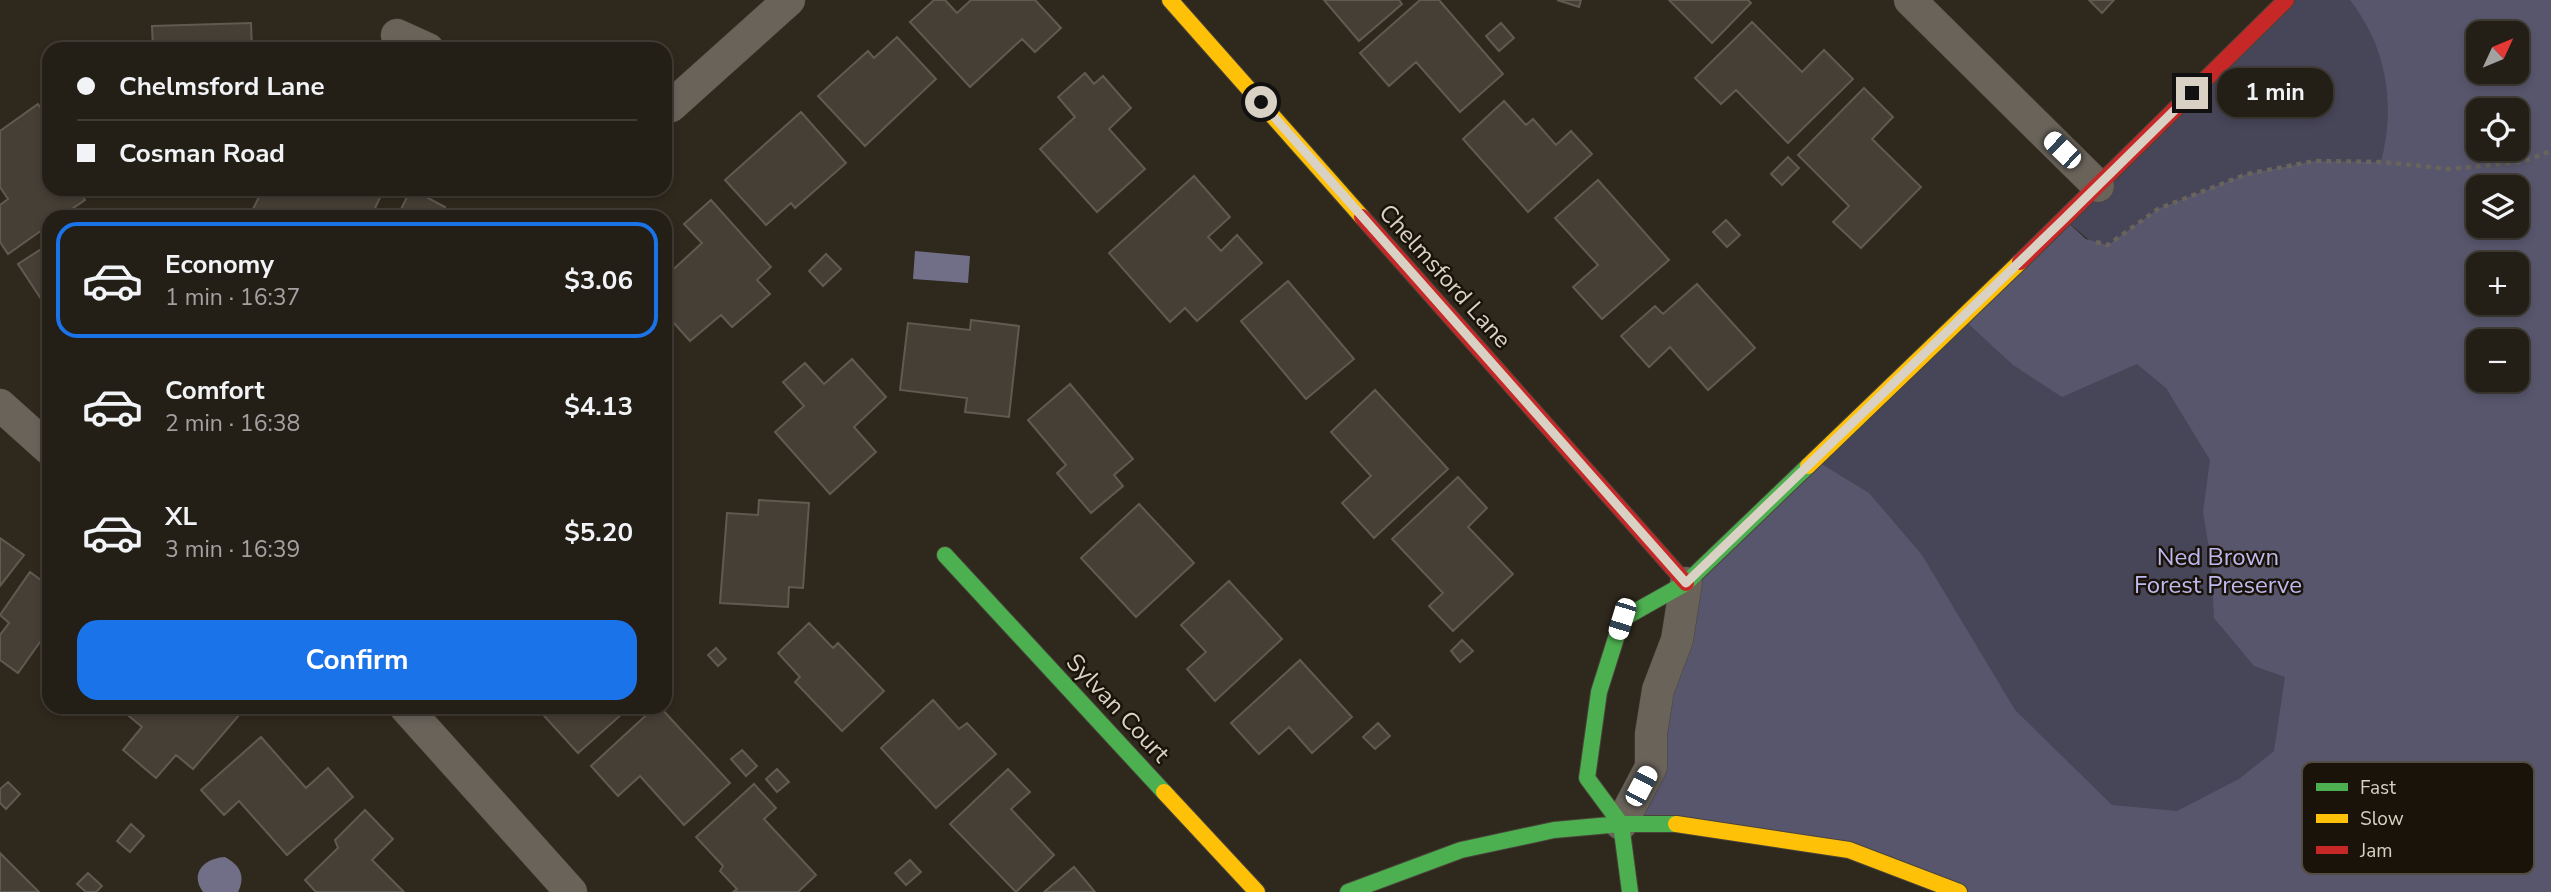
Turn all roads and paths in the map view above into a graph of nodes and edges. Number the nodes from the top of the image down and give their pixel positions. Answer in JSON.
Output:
{"nodes":[{"id":1,"x":789,"y":0,"type":"edge"},
{"id":2,"x":1170,"y":0,"type":"edge"},
{"id":3,"x":1910,"y":0,"type":"edge"},
{"id":4,"x":2286,"y":0,"type":"edge"},
{"id":5,"x":397,"y":34,"type":"dead end"},
{"id":6,"x":414,"y":42,"type":"edge"},
{"id":7,"x":672,"y":105,"type":"edge"},
{"id":8,"x":2551,"y":152,"type":"edge"},
{"id":9,"x":2098,"y":186,"type":"junction"},
{"id":10,"x":2064,"y":219,"type":"junction"},
{"id":11,"x":0,"y":405,"type":"edge"},
{"id":12,"x":42,"y":443,"type":"edge"},
{"id":13,"x":945,"y":555,"type":"dead end"},
{"id":14,"x":1686,"y":583,"type":"junction"},
{"id":15,"x":411,"y":714,"type":"edge"},
{"id":16,"x":1621,"y":824,"type":"junction"},
{"id":17,"x":571,"y":892,"type":"edge"},
{"id":18,"x":1257,"y":892,"type":"edge"},
{"id":19,"x":1349,"y":892,"type":"edge"},
{"id":20,"x":1630,"y":892,"type":"edge"},
{"id":21,"x":1959,"y":892,"type":"edge"}],
"edges":[{"from":1,"to":7,"type":"street"},
{"from":2,"to":14,"type":"street","name":"Chelmsford Lane"},
{"from":3,"to":9,"type":"street"},
{"from":4,"to":9,"type":"street"},
{"from":5,"to":6,"type":"street"},
{"from":8,"to":10,"type":"path"},
{"from":9,"to":10,"type":"street"},
{"from":10,"to":14,"type":"street"},
{"from":11,"to":12,"type":"street"},
{"from":13,"to":18,"type":"street","name":"Sylvan Court"},
{"from":14,"to":16,"type":"street"},
{"from":14,"to":16,"type":"street"},
{"from":15,"to":17,"type":"street"},
{"from":16,"to":19,"type":"street"},
{"from":16,"to":20,"type":"street"},
{"from":16,"to":21,"type":"street"}]}
